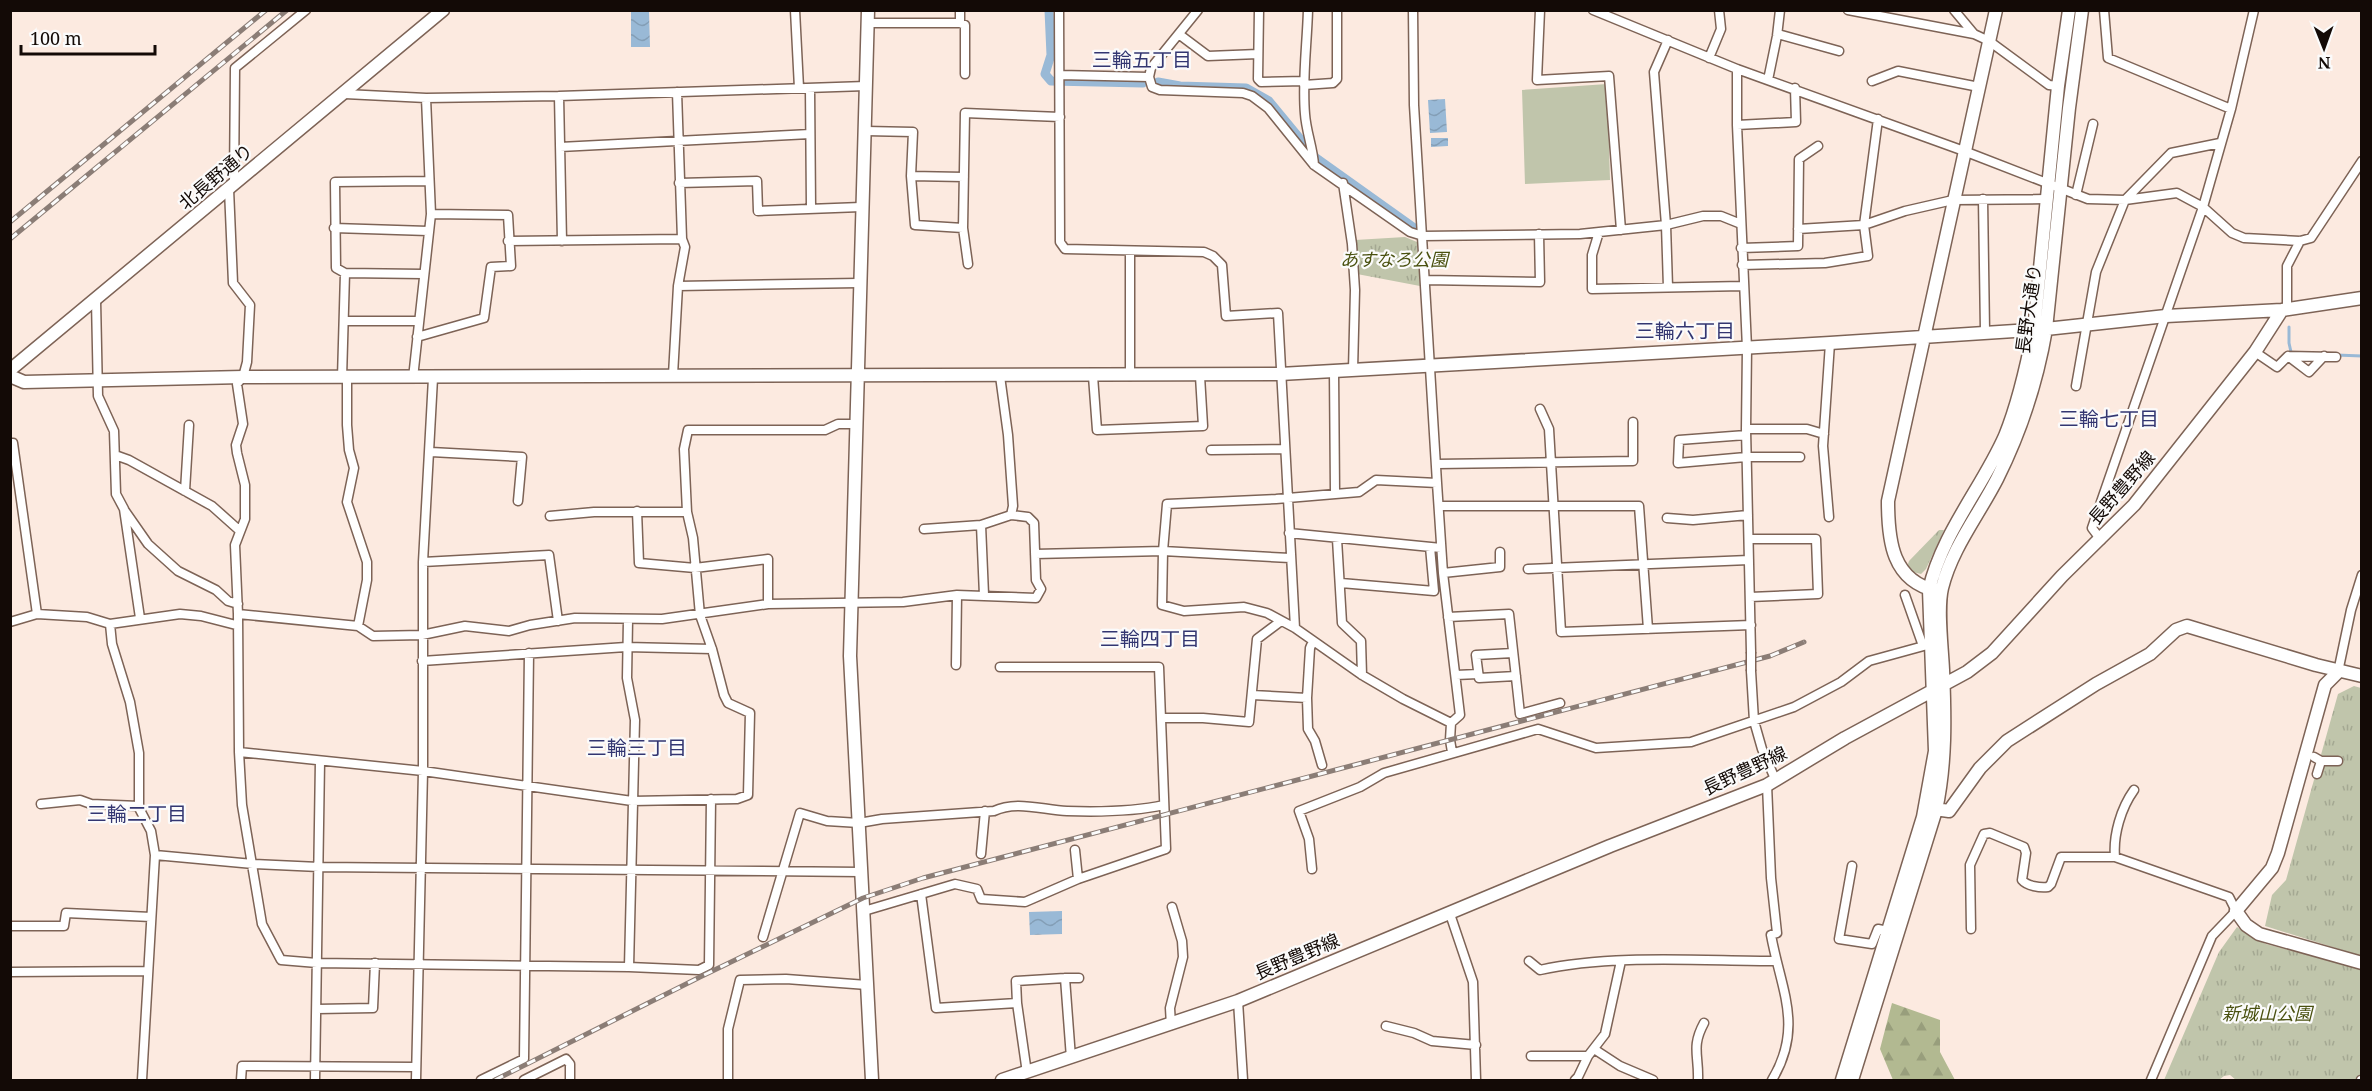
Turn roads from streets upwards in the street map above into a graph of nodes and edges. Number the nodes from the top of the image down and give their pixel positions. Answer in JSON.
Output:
{"nodes":[{"id":1,"x":306,"y":10,"type":"edge"},
{"id":2,"x":443,"y":10,"type":"edge"},
{"id":3,"x":795,"y":10,"type":"edge"},
{"id":4,"x":960,"y":10,"type":"edge"},
{"id":5,"x":1059,"y":10,"type":"edge"},
{"id":6,"x":1198,"y":10,"type":"edge"},
{"id":7,"x":1259,"y":10,"type":"edge"},
{"id":8,"x":1308,"y":10,"type":"edge"},
{"id":9,"x":1337,"y":10,"type":"edge"},
{"id":10,"x":1413,"y":10,"type":"edge"},
{"id":11,"x":1540,"y":10,"type":"edge"},
{"id":12,"x":1593,"y":10,"type":"edge"},
{"id":13,"x":1719,"y":10,"type":"edge"},
{"id":14,"x":1780,"y":10,"type":"edge"},
{"id":15,"x":1848,"y":10,"type":"edge"},
{"id":16,"x":1954,"y":10,"type":"edge"},
{"id":17,"x":1996,"y":10,"type":"edge"},
{"id":18,"x":2069,"y":10,"type":"edge"},
{"id":19,"x":2082,"y":10,"type":"edge"},
{"id":20,"x":2104,"y":10,"type":"edge"},
{"id":21,"x":2254,"y":10,"type":"edge"},
{"id":22,"x":868,"y":17,"type":"edge"},
{"id":23,"x":960,"y":23,"type":"junction"},
{"id":24,"x":1179,"y":34,"type":"junction"},
{"id":25,"x":1778,"y":34,"type":"junction"},
{"id":26,"x":1974,"y":34,"type":"junction"},
{"id":27,"x":1668,"y":40,"type":"junction"},
{"id":28,"x":1989,"y":41,"type":"junction"},
{"id":29,"x":1839,"y":51,"type":"dead end"},
{"id":30,"x":1258,"y":54,"type":"junction"},
{"id":31,"x":1709,"y":58,"type":"junction"},
{"id":32,"x":1737,"y":69,"type":"junction"},
{"id":33,"x":965,"y":74,"type":"dead end"},
{"id":34,"x":1149,"y":77,"type":"junction"},
{"id":35,"x":1060,"y":79,"type":"junction"},
{"id":36,"x":1768,"y":80,"type":"junction"},
{"id":37,"x":1872,"y":81,"type":"dead end"},
{"id":38,"x":1304,"y":83,"type":"junction"},
{"id":39,"x":866,"y":86,"type":"junction"},
{"id":40,"x":2058,"y":86,"type":"junction"},
{"id":41,"x":1979,"y":87,"type":"junction"},
{"id":42,"x":800,"y":88,"type":"junction"},
{"id":43,"x":810,"y":88,"type":"junction"},
{"id":44,"x":1795,"y":88,"type":"junction"},
{"id":45,"x":677,"y":92,"type":"junction"},
{"id":46,"x":345,"y":94,"type":"junction"},
{"id":47,"x":559,"y":96,"type":"junction"},
{"id":48,"x":426,"y":98,"type":"junction"},
{"id":49,"x":2231,"y":109,"type":"junction"},
{"id":50,"x":1060,"y":117,"type":"junction"},
{"id":51,"x":1878,"y":119,"type":"junction"},
{"id":52,"x":2093,"y":124,"type":"dead end"},
{"id":53,"x":1737,"y":125,"type":"junction"},
{"id":54,"x":866,"y":131,"type":"junction"},
{"id":55,"x":810,"y":134,"type":"junction"},
{"id":56,"x":678,"y":140,"type":"junction"},
{"id":57,"x":2220,"y":143,"type":"junction"},
{"id":58,"x":1818,"y":146,"type":"dead end"},
{"id":59,"x":560,"y":147,"type":"junction"},
{"id":60,"x":1964,"y":151,"type":"junction"},
{"id":61,"x":1314,"y":159,"type":"junction"},
{"id":62,"x":2361,"y":161,"type":"edge"},
{"id":63,"x":911,"y":176,"type":"junction"},
{"id":64,"x":964,"y":177,"type":"junction"},
{"id":65,"x":429,"y":181,"type":"junction"},
{"id":66,"x":679,"y":183,"type":"junction"},
{"id":67,"x":1343,"y":183,"type":"junction"},
{"id":68,"x":2048,"y":184,"type":"junction"},
{"id":69,"x":231,"y":187,"type":"junction"},
{"id":70,"x":2061,"y":189,"type":"junction"},
{"id":71,"x":2076,"y":195,"type":"junction"},
{"id":72,"x":1983,"y":199,"type":"junction"},
{"id":73,"x":2047,"y":199,"type":"junction"},
{"id":74,"x":1953,"y":200,"type":"junction"},
{"id":75,"x":2125,"y":200,"type":"junction"},
{"id":76,"x":861,"y":207,"type":"junction"},
{"id":77,"x":2203,"y":207,"type":"junction"},
{"id":78,"x":811,"y":208,"type":"junction"},
{"id":79,"x":431,"y":214,"type":"junction"},
{"id":80,"x":1741,"y":224,"type":"junction"},
{"id":81,"x":1666,"y":225,"type":"junction"},
{"id":82,"x":1864,"y":225,"type":"junction"},
{"id":83,"x":334,"y":228,"type":"junction"},
{"id":84,"x":963,"y":228,"type":"junction"},
{"id":85,"x":1798,"y":229,"type":"junction"},
{"id":86,"x":1621,"y":230,"type":"junction"},
{"id":87,"x":428,"y":231,"type":"junction"},
{"id":88,"x":1599,"y":232,"type":"junction"},
{"id":89,"x":1539,"y":234,"type":"junction"},
{"id":90,"x":1423,"y":236,"type":"junction"},
{"id":91,"x":682,"y":239,"type":"junction"},
{"id":92,"x":508,"y":241,"type":"junction"},
{"id":93,"x":562,"y":241,"type":"junction"},
{"id":94,"x":2300,"y":242,"type":"junction"},
{"id":95,"x":1741,"y":248,"type":"junction"},
{"id":96,"x":1130,"y":252,"type":"junction"},
{"id":97,"x":968,"y":264,"type":"dead end"},
{"id":98,"x":1742,"y":265,"type":"junction"},
{"id":99,"x":345,"y":273,"type":"junction"},
{"id":100,"x":423,"y":274,"type":"junction"},
{"id":101,"x":1426,"y":280,"type":"junction"},
{"id":102,"x":859,"y":283,"type":"junction"},
{"id":103,"x":678,"y":285,"type":"junction"},
{"id":104,"x":1743,"y":286,"type":"junction"},
{"id":105,"x":1668,"y":287,"type":"junction"},
{"id":106,"x":2361,"y":298,"type":"edge"},
{"id":107,"x":96,"y":300,"type":"junction"},
{"id":108,"x":2285,"y":310,"type":"junction"},
{"id":109,"x":2166,"y":316,"type":"junction"},
{"id":110,"x":344,"y":321,"type":"junction"},
{"id":111,"x":418,"y":321,"type":"junction"},
{"id":112,"x":2086,"y":324,"type":"junction"},
{"id":113,"x":2040,"y":329,"type":"junction"},
{"id":114,"x":1985,"y":331,"type":"junction"},
{"id":115,"x":1923,"y":336,"type":"junction"},
{"id":116,"x":417,"y":337,"type":"junction"},
{"id":117,"x":1830,"y":343,"type":"junction"},
{"id":118,"x":1747,"y":348,"type":"junction"},
{"id":119,"x":2255,"y":352,"type":"junction"},
{"id":120,"x":2288,"y":356,"type":"junction"},
{"id":121,"x":2324,"y":356,"type":"junction"},
{"id":122,"x":2336,"y":357,"type":"dead end"},
{"id":123,"x":1431,"y":366,"type":"junction"},
{"id":124,"x":10,"y":370,"type":"edge"},
{"id":125,"x":1353,"y":370,"type":"junction"},
{"id":126,"x":1334,"y":371,"type":"junction"},
{"id":127,"x":857,"y":374,"type":"junction"},
{"id":128,"x":1280,"y":374,"type":"junction"},
{"id":129,"x":673,"y":375,"type":"junction"},
{"id":130,"x":10,"y":376,"type":"edge"},
{"id":131,"x":1000,"y":376,"type":"junction"},
{"id":132,"x":1093,"y":376,"type":"junction"},
{"id":133,"x":1130,"y":376,"type":"junction"},
{"id":134,"x":1200,"y":376,"type":"junction"},
{"id":135,"x":243,"y":377,"type":"junction"},
{"id":136,"x":344,"y":378,"type":"junction"},
{"id":137,"x":413,"y":378,"type":"junction"},
{"id":138,"x":433,"y":378,"type":"junction"},
{"id":139,"x":98,"y":379,"type":"junction"},
{"id":140,"x":2076,"y":386,"type":"dead end"},
{"id":141,"x":1540,"y":409,"type":"dead end"},
{"id":142,"x":1633,"y":422,"type":"dead end"},
{"id":143,"x":856,"y":424,"type":"junction"},
{"id":144,"x":189,"y":425,"type":"dead end"},
{"id":145,"x":1746,"y":432,"type":"junction"},
{"id":146,"x":1824,"y":434,"type":"junction"},
{"id":147,"x":10,"y":443,"type":"edge"},
{"id":148,"x":1285,"y":449,"type":"junction"},
{"id":149,"x":1211,"y":450,"type":"dead end"},
{"id":150,"x":431,"y":452,"type":"junction"},
{"id":151,"x":115,"y":455,"type":"junction"},
{"id":152,"x":1746,"y":457,"type":"junction"},
{"id":153,"x":1800,"y":457,"type":"dead end"},
{"id":154,"x":1437,"y":464,"type":"junction"},
{"id":155,"x":1552,"y":464,"type":"junction"},
{"id":156,"x":1437,"y":483,"type":"junction"},
{"id":157,"x":185,"y":491,"type":"junction"},
{"id":158,"x":1335,"y":493,"type":"junction"},
{"id":159,"x":1287,"y":496,"type":"junction"},
{"id":160,"x":519,"y":501,"type":"dead end"},
{"id":161,"x":1555,"y":504,"type":"junction"},
{"id":162,"x":1439,"y":506,"type":"junction"},
{"id":163,"x":124,"y":509,"type":"junction"},
{"id":164,"x":636,"y":511,"type":"junction"},
{"id":165,"x":687,"y":512,"type":"junction"},
{"id":166,"x":1011,"y":515,"type":"junction"},
{"id":167,"x":1748,"y":515,"type":"junction"},
{"id":168,"x":550,"y":516,"type":"dead end"},
{"id":169,"x":1829,"y":517,"type":"dead end"},
{"id":170,"x":1667,"y":519,"type":"dead end"},
{"id":171,"x":981,"y":525,"type":"junction"},
{"id":172,"x":924,"y":529,"type":"dead end"},
{"id":173,"x":240,"y":531,"type":"junction"},
{"id":174,"x":1289,"y":533,"type":"junction"},
{"id":175,"x":1337,"y":539,"type":"junction"},
{"id":176,"x":1749,"y":539,"type":"junction"},
{"id":177,"x":2101,"y":540,"type":"junction"},
{"id":178,"x":1430,"y":547,"type":"junction"},
{"id":179,"x":1442,"y":548,"type":"junction"},
{"id":180,"x":1163,"y":551,"type":"junction"},
{"id":181,"x":1500,"y":552,"type":"dead end"},
{"id":182,"x":1035,"y":554,"type":"junction"},
{"id":183,"x":1290,"y":558,"type":"junction"},
{"id":184,"x":1749,"y":560,"type":"junction"},
{"id":185,"x":423,"y":562,"type":"junction"},
{"id":186,"x":1643,"y":564,"type":"junction"},
{"id":187,"x":1558,"y":567,"type":"junction"},
{"id":188,"x":695,"y":568,"type":"junction"},
{"id":189,"x":1528,"y":568,"type":"dead end"},
{"id":190,"x":1443,"y":573,"type":"junction"},
{"id":191,"x":2361,"y":574,"type":"edge"},
{"id":192,"x":1341,"y":583,"type":"junction"},
{"id":193,"x":1935,"y":591,"type":"junction"},
{"id":194,"x":957,"y":595,"type":"junction"},
{"id":195,"x":984,"y":595,"type":"junction"},
{"id":196,"x":1905,"y":595,"type":"dead end"},
{"id":197,"x":1750,"y":597,"type":"junction"},
{"id":198,"x":850,"y":603,"type":"junction"},
{"id":199,"x":238,"y":604,"type":"junction"},
{"id":200,"x":768,"y":604,"type":"junction"},
{"id":201,"x":37,"y":614,"type":"junction"},
{"id":202,"x":238,"y":614,"type":"junction"},
{"id":203,"x":700,"y":615,"type":"junction"},
{"id":204,"x":1448,"y":617,"type":"junction"},
{"id":205,"x":140,"y":618,"type":"junction"},
{"id":206,"x":628,"y":620,"type":"junction"},
{"id":207,"x":558,"y":621,"type":"junction"},
{"id":208,"x":1281,"y":621,"type":"junction"},
{"id":209,"x":10,"y":622,"type":"edge"},
{"id":210,"x":110,"y":624,"type":"junction"},
{"id":211,"x":236,"y":625,"type":"junction"},
{"id":212,"x":1751,"y":625,"type":"junction"},
{"id":213,"x":358,"y":626,"type":"junction"},
{"id":214,"x":1294,"y":628,"type":"junction"},
{"id":215,"x":1648,"y":629,"type":"junction"},
{"id":216,"x":422,"y":635,"type":"junction"},
{"id":217,"x":1313,"y":641,"type":"junction"},
{"id":218,"x":1927,"y":645,"type":"junction"},
{"id":219,"x":626,"y":647,"type":"junction"},
{"id":220,"x":712,"y":649,"type":"junction"},
{"id":221,"x":529,"y":653,"type":"junction"},
{"id":222,"x":1513,"y":653,"type":"junction"},
{"id":223,"x":422,"y":661,"type":"junction"},
{"id":224,"x":956,"y":665,"type":"dead end"},
{"id":225,"x":1000,"y":667,"type":"dead end"},
{"id":226,"x":2338,"y":672,"type":"junction"},
{"id":227,"x":1478,"y":674,"type":"junction"},
{"id":228,"x":1362,"y":675,"type":"junction"},
{"id":229,"x":1456,"y":675,"type":"junction"},
{"id":230,"x":1516,"y":676,"type":"junction"},
{"id":231,"x":2361,"y":676,"type":"edge"},
{"id":232,"x":1939,"y":686,"type":"junction"},
{"id":233,"x":1252,"y":695,"type":"junction"},
{"id":234,"x":1307,"y":698,"type":"junction"},
{"id":235,"x":1560,"y":703,"type":"dead end"},
{"id":236,"x":1161,"y":718,"type":"junction"},
{"id":237,"x":1754,"y":721,"type":"junction"},
{"id":238,"x":1451,"y":723,"type":"junction"},
{"id":239,"x":238,"y":752,"type":"junction"},
{"id":240,"x":1452,"y":752,"type":"junction"},
{"id":241,"x":320,"y":761,"type":"junction"},
{"id":242,"x":2338,"y":761,"type":"dead end"},
{"id":243,"x":1322,"y":765,"type":"dead end"},
{"id":244,"x":423,"y":771,"type":"junction"},
{"id":245,"x":2317,"y":774,"type":"dead end"},
{"id":246,"x":1772,"y":783,"type":"junction"},
{"id":247,"x":527,"y":787,"type":"junction"},
{"id":248,"x":2133,"y":790,"type":"dead end"},
{"id":249,"x":711,"y":799,"type":"junction"},
{"id":250,"x":632,"y":801,"type":"junction"},
{"id":251,"x":41,"y":804,"type":"dead end"},
{"id":252,"x":1164,"y":805,"type":"junction"},
{"id":253,"x":139,"y":806,"type":"junction"},
{"id":254,"x":1930,"y":809,"type":"junction"},
{"id":255,"x":985,"y":811,"type":"junction"},
{"id":256,"x":859,"y":823,"type":"junction"},
{"id":257,"x":1075,"y":850,"type":"dead end"},
{"id":258,"x":981,"y":854,"type":"dead end"},
{"id":259,"x":155,"y":855,"type":"junction"},
{"id":260,"x":2115,"y":857,"type":"junction"},
{"id":261,"x":253,"y":864,"type":"junction"},
{"id":262,"x":1852,"y":866,"type":"dead end"},
{"id":263,"x":319,"y":867,"type":"junction"},
{"id":264,"x":420,"y":867,"type":"junction"},
{"id":265,"x":525,"y":869,"type":"junction"},
{"id":266,"x":1312,"y":869,"type":"dead end"},
{"id":267,"x":630,"y":870,"type":"junction"},
{"id":268,"x":709,"y":870,"type":"junction"},
{"id":269,"x":783,"y":872,"type":"junction"},
{"id":270,"x":861,"y":872,"type":"junction"},
{"id":271,"x":1078,"y":879,"type":"junction"},
{"id":272,"x":921,"y":894,"type":"junction"},
{"id":273,"x":1172,"y":907,"type":"dead end"},
{"id":274,"x":864,"y":911,"type":"junction"},
{"id":275,"x":2236,"y":911,"type":"junction"},
{"id":276,"x":1450,"y":914,"type":"junction"},
{"id":277,"x":151,"y":917,"type":"junction"},
{"id":278,"x":10,"y":926,"type":"edge"},
{"id":279,"x":1971,"y":929,"type":"dead end"},
{"id":280,"x":1888,"y":931,"type":"junction"},
{"id":281,"x":763,"y":937,"type":"dead end"},
{"id":282,"x":1621,"y":961,"type":"junction"},
{"id":283,"x":1776,"y":961,"type":"junction"},
{"id":284,"x":1529,"y":962,"type":"dead end"},
{"id":285,"x":317,"y":963,"type":"junction"},
{"id":286,"x":375,"y":963,"type":"junction"},
{"id":287,"x":417,"y":963,"type":"junction"},
{"id":288,"x":2361,"y":963,"type":"edge"},
{"id":289,"x":524,"y":965,"type":"junction"},
{"id":290,"x":629,"y":967,"type":"junction"},
{"id":291,"x":147,"y":971,"type":"junction"},
{"id":292,"x":10,"y":972,"type":"edge"},
{"id":293,"x":1065,"y":978,"type":"junction"},
{"id":294,"x":1079,"y":978,"type":"dead end"},
{"id":295,"x":867,"y":985,"type":"junction"},
{"id":296,"x":1238,"y":1001,"type":"junction"},
{"id":297,"x":1017,"y":1004,"type":"junction"},
{"id":298,"x":317,"y":1010,"type":"junction"},
{"id":299,"x":1704,"y":1023,"type":"dead end"},
{"id":300,"x":1171,"y":1024,"type":"junction"},
{"id":301,"x":1386,"y":1026,"type":"dead end"},
{"id":302,"x":1476,"y":1045,"type":"junction"},
{"id":303,"x":1591,"y":1052,"type":"junction"},
{"id":304,"x":1531,"y":1056,"type":"dead end"},
{"id":305,"x":1071,"y":1058,"type":"junction"},
{"id":306,"x":315,"y":1067,"type":"junction"},
{"id":307,"x":416,"y":1067,"type":"junction"},
{"id":308,"x":1027,"y":1073,"type":"junction"},
{"id":309,"x":1776,"y":1078,"type":"edge"},
{"id":310,"x":142,"y":1080,"type":"edge"},
{"id":311,"x":241,"y":1080,"type":"edge"},
{"id":312,"x":315,"y":1080,"type":"edge"},
{"id":313,"x":416,"y":1080,"type":"edge"},
{"id":314,"x":481,"y":1080,"type":"edge"},
{"id":315,"x":524,"y":1080,"type":"edge"},
{"id":316,"x":570,"y":1080,"type":"edge"},
{"id":317,"x":728,"y":1080,"type":"edge"},
{"id":318,"x":872,"y":1080,"type":"edge"},
{"id":319,"x":1002,"y":1080,"type":"edge"},
{"id":320,"x":1243,"y":1080,"type":"edge"},
{"id":321,"x":1476,"y":1080,"type":"edge"},
{"id":322,"x":1575,"y":1080,"type":"edge"},
{"id":323,"x":1653,"y":1080,"type":"edge"},
{"id":324,"x":1698,"y":1080,"type":"edge"},
{"id":325,"x":1842,"y":1080,"type":"edge"},
{"id":326,"x":1852,"y":1080,"type":"edge"},
{"id":327,"x":2151,"y":1080,"type":"edge"}],
"edges":[{"from":1,"to":69,"type":"street"},
{"from":2,"to":46,"type":"street","name":"北長野通り"},
{"from":3,"to":42,"type":"street"},
{"from":4,"to":23,"type":"street"},
{"from":5,"to":35,"type":"street"},
{"from":6,"to":24,"type":"street"},
{"from":7,"to":30,"type":"street"},
{"from":8,"to":38,"type":"street"},
{"from":9,"to":38,"type":"street"},
{"from":10,"to":90,"type":"street"},
{"from":11,"to":86,"type":"street"},
{"from":12,"to":27,"type":"street"},
{"from":13,"to":31,"type":"street"},
{"from":14,"to":25,"type":"street"},
{"from":15,"to":26,"type":"street"},
{"from":16,"to":26,"type":"street"},
{"from":17,"to":28,"type":"street"},
{"from":18,"to":40,"type":"street","name":"長野大通り"},
{"from":19,"to":70,"type":"street","name":"長野大通り"},
{"from":20,"to":49,"type":"street"},
{"from":21,"to":49,"type":"street"},
{"from":22,"to":23,"type":"street"},
{"from":22,"to":39,"type":"street"},
{"from":23,"to":33,"type":"street"},
{"from":24,"to":30,"type":"street"},
{"from":24,"to":34,"type":"street"},
{"from":25,"to":29,"type":"street"},
{"from":25,"to":36,"type":"street"},
{"from":26,"to":28,"type":"street"},
{"from":27,"to":31,"type":"street"},
{"from":27,"to":81,"type":"street"},
{"from":28,"to":40,"type":"street"},
{"from":28,"to":41,"type":"street"},
{"from":30,"to":38,"type":"street"},
{"from":31,"to":32,"type":"street"},
{"from":32,"to":36,"type":"street"},
{"from":32,"to":53,"type":"street"},
{"from":34,"to":35,"type":"street"},
{"from":34,"to":61,"type":"street"},
{"from":35,"to":50,"type":"street"},
{"from":36,"to":44,"type":"street"},
{"from":37,"to":41,"type":"street"},
{"from":38,"to":61,"type":"street"},
{"from":39,"to":43,"type":"street"},
{"from":39,"to":54,"type":"street"},
{"from":40,"to":68,"type":"street","name":"長野大通り"},
{"from":41,"to":60,"type":"street"},
{"from":42,"to":43,"type":"street"},
{"from":42,"to":45,"type":"street"},
{"from":43,"to":55,"type":"street"},
{"from":44,"to":51,"type":"street"},
{"from":44,"to":53,"type":"street"},
{"from":45,"to":47,"type":"street"},
{"from":45,"to":56,"type":"street"},
{"from":46,"to":48,"type":"street"},
{"from":46,"to":69,"type":"street","name":"北長野通り"},
{"from":47,"to":48,"type":"street"},
{"from":47,"to":59,"type":"street"},
{"from":48,"to":65,"type":"street"},
{"from":49,"to":57,"type":"street"},
{"from":50,"to":64,"type":"street"},
{"from":50,"to":96,"type":"street"},
{"from":51,"to":60,"type":"street"},
{"from":51,"to":82,"type":"street"},
{"from":52,"to":71,"type":"street"},
{"from":53,"to":80,"type":"street"},
{"from":54,"to":63,"type":"street"},
{"from":54,"to":76,"type":"street"},
{"from":55,"to":56,"type":"street"},
{"from":55,"to":78,"type":"street"},
{"from":56,"to":59,"type":"street"},
{"from":56,"to":66,"type":"street"},
{"from":57,"to":75,"type":"street"},
{"from":57,"to":77,"type":"street"},
{"from":58,"to":85,"type":"street"},
{"from":59,"to":93,"type":"street"},
{"from":60,"to":68,"type":"street"},
{"from":60,"to":74,"type":"street"},
{"from":61,"to":67,"type":"street"},
{"from":62,"to":94,"type":"street"},
{"from":63,"to":64,"type":"street"},
{"from":63,"to":84,"type":"street"},
{"from":64,"to":84,"type":"street"},
{"from":65,"to":79,"type":"street"},
{"from":65,"to":83,"type":"street"},
{"from":66,"to":78,"type":"street"},
{"from":66,"to":91,"type":"street"},
{"from":67,"to":90,"type":"street"},
{"from":67,"to":125,"type":"street"},
{"from":68,"to":70,"type":"street"},
{"from":68,"to":73,"type":"street","name":"長野大通り"},
{"from":69,"to":107,"type":"street","name":"北長野通り"},
{"from":69,"to":135,"type":"street"},
{"from":70,"to":71,"type":"street"},
{"from":70,"to":113,"type":"street","name":"長野大通り"},
{"from":71,"to":75,"type":"street"},
{"from":72,"to":73,"type":"street"},
{"from":72,"to":74,"type":"street"},
{"from":72,"to":114,"type":"street"},
{"from":73,"to":113,"type":"street","name":"長野大通り"},
{"from":74,"to":82,"type":"street"},
{"from":74,"to":115,"type":"street"},
{"from":75,"to":77,"type":"street"},
{"from":75,"to":112,"type":"street"},
{"from":76,"to":78,"type":"street"},
{"from":76,"to":102,"type":"street"},
{"from":77,"to":94,"type":"street"},
{"from":77,"to":109,"type":"street"},
{"from":79,"to":87,"type":"street"},
{"from":79,"to":92,"type":"street"},
{"from":80,"to":81,"type":"street"},
{"from":80,"to":95,"type":"street"},
{"from":81,"to":86,"type":"street"},
{"from":81,"to":105,"type":"street"},
{"from":82,"to":85,"type":"street"},
{"from":82,"to":98,"type":"street"},
{"from":83,"to":87,"type":"street"},
{"from":83,"to":99,"type":"street"},
{"from":84,"to":97,"type":"street"},
{"from":85,"to":95,"type":"street"},
{"from":86,"to":88,"type":"street"},
{"from":87,"to":100,"type":"street"},
{"from":88,"to":89,"type":"street"},
{"from":88,"to":105,"type":"street"},
{"from":89,"to":90,"type":"street"},
{"from":89,"to":101,"type":"street"},
{"from":90,"to":101,"type":"street"},
{"from":91,"to":93,"type":"street"},
{"from":91,"to":103,"type":"street"},
{"from":92,"to":93,"type":"street"},
{"from":92,"to":116,"type":"street"},
{"from":94,"to":108,"type":"street"},
{"from":95,"to":98,"type":"street"},
{"from":96,"to":128,"type":"street"},
{"from":96,"to":133,"type":"street"},
{"from":98,"to":104,"type":"street"},
{"from":99,"to":100,"type":"street"},
{"from":99,"to":110,"type":"street"},
{"from":100,"to":111,"type":"street"},
{"from":101,"to":123,"type":"street"},
{"from":102,"to":103,"type":"street"},
{"from":102,"to":127,"type":"street"},
{"from":103,"to":129,"type":"street"},
{"from":104,"to":105,"type":"street"},
{"from":104,"to":118,"type":"street"},
{"from":106,"to":108,"type":"street"},
{"from":107,"to":124,"type":"street","name":"北長野通り"},
{"from":107,"to":139,"type":"street"},
{"from":108,"to":109,"type":"street"},
{"from":108,"to":119,"type":"street","name":"長野豊野線"},
{"from":109,"to":112,"type":"street"},
{"from":109,"to":177,"type":"street"},
{"from":110,"to":111,"type":"street"},
{"from":110,"to":136,"type":"street"},
{"from":111,"to":116,"type":"street"},
{"from":112,"to":113,"type":"street"},
{"from":112,"to":140,"type":"street"},
{"from":113,"to":114,"type":"street"},
{"from":113,"to":193,"type":"street","name":"長野大通り"},
{"from":114,"to":115,"type":"street"},
{"from":115,"to":117,"type":"street"},
{"from":115,"to":193,"type":"street"},
{"from":116,"to":137,"type":"street"},
{"from":117,"to":118,"type":"street"},
{"from":117,"to":146,"type":"street"},
{"from":118,"to":123,"type":"street"},
{"from":118,"to":145,"type":"street"},
{"from":119,"to":120,"type":"street"},
{"from":119,"to":177,"type":"street","name":"長野豊野線"},
{"from":120,"to":121,"type":"street"},
{"from":120,"to":121,"type":"street"},
{"from":121,"to":122,"type":"street"},
{"from":123,"to":125,"type":"street"},
{"from":123,"to":154,"type":"street"},
{"from":125,"to":126,"type":"street"},
{"from":126,"to":128,"type":"street"},
{"from":126,"to":158,"type":"street"},
{"from":127,"to":129,"type":"street"},
{"from":127,"to":131,"type":"street"},
{"from":127,"to":143,"type":"street"},
{"from":128,"to":134,"type":"street"},
{"from":128,"to":148,"type":"street"},
{"from":129,"to":138,"type":"street"},
{"from":130,"to":139,"type":"street"},
{"from":131,"to":132,"type":"street"},
{"from":131,"to":166,"type":"street"},
{"from":132,"to":133,"type":"street"},
{"from":132,"to":134,"type":"street"},
{"from":133,"to":134,"type":"street"},
{"from":135,"to":136,"type":"street"},
{"from":135,"to":139,"type":"street"},
{"from":135,"to":173,"type":"street"},
{"from":136,"to":137,"type":"street"},
{"from":136,"to":213,"type":"street"},
{"from":137,"to":138,"type":"street"},
{"from":138,"to":150,"type":"street"},
{"from":139,"to":151,"type":"street"},
{"from":141,"to":155,"type":"street"},
{"from":142,"to":155,"type":"street"},
{"from":143,"to":165,"type":"street"},
{"from":143,"to":198,"type":"street"},
{"from":144,"to":157,"type":"street"},
{"from":145,"to":146,"type":"street"},
{"from":145,"to":152,"type":"street"},
{"from":145,"to":152,"type":"street"},
{"from":146,"to":169,"type":"street"},
{"from":147,"to":201,"type":"street"},
{"from":148,"to":149,"type":"street"},
{"from":148,"to":159,"type":"street"},
{"from":150,"to":160,"type":"street"},
{"from":150,"to":185,"type":"street"},
{"from":151,"to":157,"type":"street"},
{"from":151,"to":163,"type":"street"},
{"from":152,"to":153,"type":"street"},
{"from":152,"to":167,"type":"street"},
{"from":154,"to":155,"type":"street"},
{"from":154,"to":156,"type":"street"},
{"from":155,"to":161,"type":"street"},
{"from":156,"to":158,"type":"street"},
{"from":156,"to":162,"type":"street"},
{"from":157,"to":173,"type":"street"},
{"from":158,"to":159,"type":"street"},
{"from":159,"to":174,"type":"street"},
{"from":159,"to":180,"type":"street"},
{"from":161,"to":162,"type":"street"},
{"from":161,"to":186,"type":"street"},
{"from":161,"to":187,"type":"street"},
{"from":162,"to":179,"type":"street"},
{"from":163,"to":199,"type":"street"},
{"from":163,"to":205,"type":"street"},
{"from":164,"to":165,"type":"street"},
{"from":164,"to":168,"type":"street"},
{"from":164,"to":188,"type":"street"},
{"from":165,"to":188,"type":"street"},
{"from":166,"to":171,"type":"street"},
{"from":166,"to":182,"type":"street"},
{"from":167,"to":170,"type":"street"},
{"from":167,"to":176,"type":"street"},
{"from":171,"to":172,"type":"street"},
{"from":171,"to":195,"type":"street"},
{"from":173,"to":199,"type":"street"},
{"from":174,"to":175,"type":"street"},
{"from":174,"to":183,"type":"street"},
{"from":175,"to":178,"type":"street"},
{"from":175,"to":192,"type":"street"},
{"from":176,"to":184,"type":"street"},
{"from":176,"to":197,"type":"street"},
{"from":177,"to":232,"type":"street","name":"長野豊野線"},
{"from":178,"to":179,"type":"street"},
{"from":178,"to":192,"type":"street"},
{"from":179,"to":190,"type":"street"},
{"from":180,"to":182,"type":"street"},
{"from":180,"to":183,"type":"street"},
{"from":180,"to":208,"type":"street"},
{"from":181,"to":190,"type":"street"},
{"from":182,"to":195,"type":"street"},
{"from":183,"to":214,"type":"street"},
{"from":184,"to":186,"type":"street"},
{"from":184,"to":197,"type":"street"},
{"from":185,"to":207,"type":"street"},
{"from":185,"to":216,"type":"street"},
{"from":186,"to":187,"type":"street"},
{"from":186,"to":215,"type":"street"},
{"from":187,"to":189,"type":"street"},
{"from":187,"to":215,"type":"street"},
{"from":188,"to":200,"type":"street"},
{"from":188,"to":203,"type":"street"},
{"from":190,"to":204,"type":"street"},
{"from":191,"to":226,"type":"street"},
{"from":192,"to":228,"type":"street"},
{"from":193,"to":218,"type":"street"},
{"from":193,"to":232,"type":"street"},
{"from":194,"to":195,"type":"street"},
{"from":194,"to":198,"type":"street"},
{"from":194,"to":224,"type":"street"},
{"from":196,"to":218,"type":"street"},
{"from":197,"to":212,"type":"street"},
{"from":198,"to":200,"type":"street"},
{"from":198,"to":256,"type":"street"},
{"from":199,"to":202,"type":"street"},
{"from":200,"to":203,"type":"street"},
{"from":201,"to":209,"type":"street"},
{"from":201,"to":210,"type":"street"},
{"from":202,"to":211,"type":"street"},
{"from":202,"to":213,"type":"street"},
{"from":203,"to":206,"type":"street"},
{"from":203,"to":220,"type":"street"},
{"from":204,"to":222,"type":"street"},
{"from":204,"to":229,"type":"street"},
{"from":205,"to":210,"type":"street"},
{"from":205,"to":211,"type":"street"},
{"from":206,"to":207,"type":"street"},
{"from":206,"to":219,"type":"street"},
{"from":207,"to":216,"type":"street"},
{"from":208,"to":214,"type":"street"},
{"from":208,"to":233,"type":"street"},
{"from":210,"to":253,"type":"street"},
{"from":211,"to":239,"type":"street"},
{"from":212,"to":215,"type":"street"},
{"from":212,"to":237,"type":"street","bridge":true},
{"from":213,"to":216,"type":"street"},
{"from":214,"to":217,"type":"street"},
{"from":216,"to":223,"type":"street"},
{"from":217,"to":228,"type":"street"},
{"from":217,"to":234,"type":"street"},
{"from":218,"to":232,"type":"street"},
{"from":218,"to":237,"type":"street"},
{"from":219,"to":220,"type":"street"},
{"from":219,"to":221,"type":"street"},
{"from":219,"to":250,"type":"street"},
{"from":220,"to":249,"type":"street"},
{"from":221,"to":223,"type":"street"},
{"from":221,"to":247,"type":"street"},
{"from":222,"to":227,"type":"street"},
{"from":222,"to":230,"type":"street"},
{"from":223,"to":244,"type":"street"},
{"from":225,"to":236,"type":"street"},
{"from":226,"to":231,"type":"street"},
{"from":226,"to":254,"type":"street"},
{"from":226,"to":275,"type":"street"},
{"from":227,"to":229,"type":"street"},
{"from":227,"to":230,"type":"street"},
{"from":228,"to":238,"type":"street"},
{"from":229,"to":238,"type":"street"},
{"from":230,"to":235,"type":"street"},
{"from":232,"to":246,"type":"street","name":"長野豊野線"},
{"from":232,"to":254,"type":"street"},
{"from":233,"to":234,"type":"street"},
{"from":233,"to":236,"type":"street"},
{"from":234,"to":243,"type":"street"},
{"from":236,"to":252,"type":"street"},
{"from":237,"to":240,"type":"street"},
{"from":237,"to":246,"type":"street"},
{"from":238,"to":240,"type":"street"},
{"from":239,"to":241,"type":"street"},
{"from":239,"to":261,"type":"street"},
{"from":240,"to":266,"type":"street"},
{"from":241,"to":244,"type":"street"},
{"from":241,"to":263,"type":"street"},
{"from":242,"to":245,"type":"street"},
{"from":244,"to":247,"type":"street"},
{"from":244,"to":264,"type":"street"},
{"from":246,"to":276,"type":"street","name":"長野豊野線"},
{"from":246,"to":283,"type":"street"},
{"from":247,"to":250,"type":"street"},
{"from":247,"to":265,"type":"street"},
{"from":248,"to":260,"type":"street"},
{"from":249,"to":250,"type":"street"},
{"from":249,"to":268,"type":"street"},
{"from":250,"to":267,"type":"street"},
{"from":251,"to":253,"type":"street"},
{"from":252,"to":255,"type":"street"},
{"from":252,"to":271,"type":"street"},
{"from":253,"to":259,"type":"street"},
{"from":254,"to":280,"type":"street"},
{"from":254,"to":326,"type":"street"},
{"from":255,"to":256,"type":"street"},
{"from":255,"to":258,"type":"street"},
{"from":256,"to":269,"type":"street"},
{"from":256,"to":270,"type":"street"},
{"from":257,"to":271,"type":"street"},
{"from":259,"to":261,"type":"street"},
{"from":259,"to":277,"type":"street"},
{"from":260,"to":275,"type":"street"},
{"from":260,"to":279,"type":"street"},
{"from":261,"to":263,"type":"street"},
{"from":261,"to":285,"type":"street"},
{"from":262,"to":280,"type":"street"},
{"from":263,"to":264,"type":"street"},
{"from":263,"to":285,"type":"street"},
{"from":264,"to":265,"type":"street"},
{"from":264,"to":287,"type":"street"},
{"from":265,"to":267,"type":"street"},
{"from":265,"to":289,"type":"street"},
{"from":267,"to":268,"type":"street"},
{"from":267,"to":290,"type":"street"},
{"from":268,"to":269,"type":"street"},
{"from":268,"to":290,"type":"street"},
{"from":269,"to":270,"type":"street"},
{"from":269,"to":281,"type":"street"},
{"from":270,"to":274,"type":"street"},
{"from":271,"to":272,"type":"street"},
{"from":272,"to":274,"type":"street"},
{"from":272,"to":297,"type":"street"},
{"from":273,"to":300,"type":"street"},
{"from":274,"to":295,"type":"street"},
{"from":275,"to":288,"type":"street"},
{"from":275,"to":327,"type":"street"},
{"from":276,"to":296,"type":"street","name":"長野豊野線"},
{"from":276,"to":302,"type":"street"},
{"from":277,"to":278,"type":"street"},
{"from":277,"to":291,"type":"street"},
{"from":280,"to":325,"type":"street"},
{"from":282,"to":283,"type":"street"},
{"from":282,"to":284,"type":"street"},
{"from":282,"to":303,"type":"street"},
{"from":283,"to":309,"type":"street"},
{"from":285,"to":286,"type":"street"},
{"from":285,"to":298,"type":"street"},
{"from":286,"to":287,"type":"street"},
{"from":286,"to":298,"type":"street"},
{"from":287,"to":289,"type":"street"},
{"from":287,"to":307,"type":"street"},
{"from":289,"to":290,"type":"street"},
{"from":289,"to":314,"type":"street"},
{"from":291,"to":292,"type":"street"},
{"from":291,"to":310,"type":"street"},
{"from":293,"to":294,"type":"street"},
{"from":293,"to":297,"type":"street"},
{"from":293,"to":305,"type":"street"},
{"from":295,"to":317,"type":"street"},
{"from":295,"to":318,"type":"street"},
{"from":296,"to":300,"type":"street","name":"長野豊野線"},
{"from":296,"to":320,"type":"street"},
{"from":297,"to":308,"type":"street"},
{"from":298,"to":306,"type":"street"},
{"from":299,"to":324,"type":"street"},
{"from":300,"to":305,"type":"street","name":"長野豊野線"},
{"from":301,"to":302,"type":"street"},
{"from":302,"to":321,"type":"street"},
{"from":303,"to":304,"type":"street"},
{"from":303,"to":322,"type":"street"},
{"from":303,"to":323,"type":"street"},
{"from":305,"to":308,"type":"street","name":"長野豊野線"},
{"from":306,"to":307,"type":"street"},
{"from":306,"to":311,"type":"street"},
{"from":306,"to":312,"type":"street"},
{"from":307,"to":313,"type":"street"},
{"from":308,"to":319,"type":"street","name":"長野豊野線"},
{"from":315,"to":316,"type":"street"}]}
